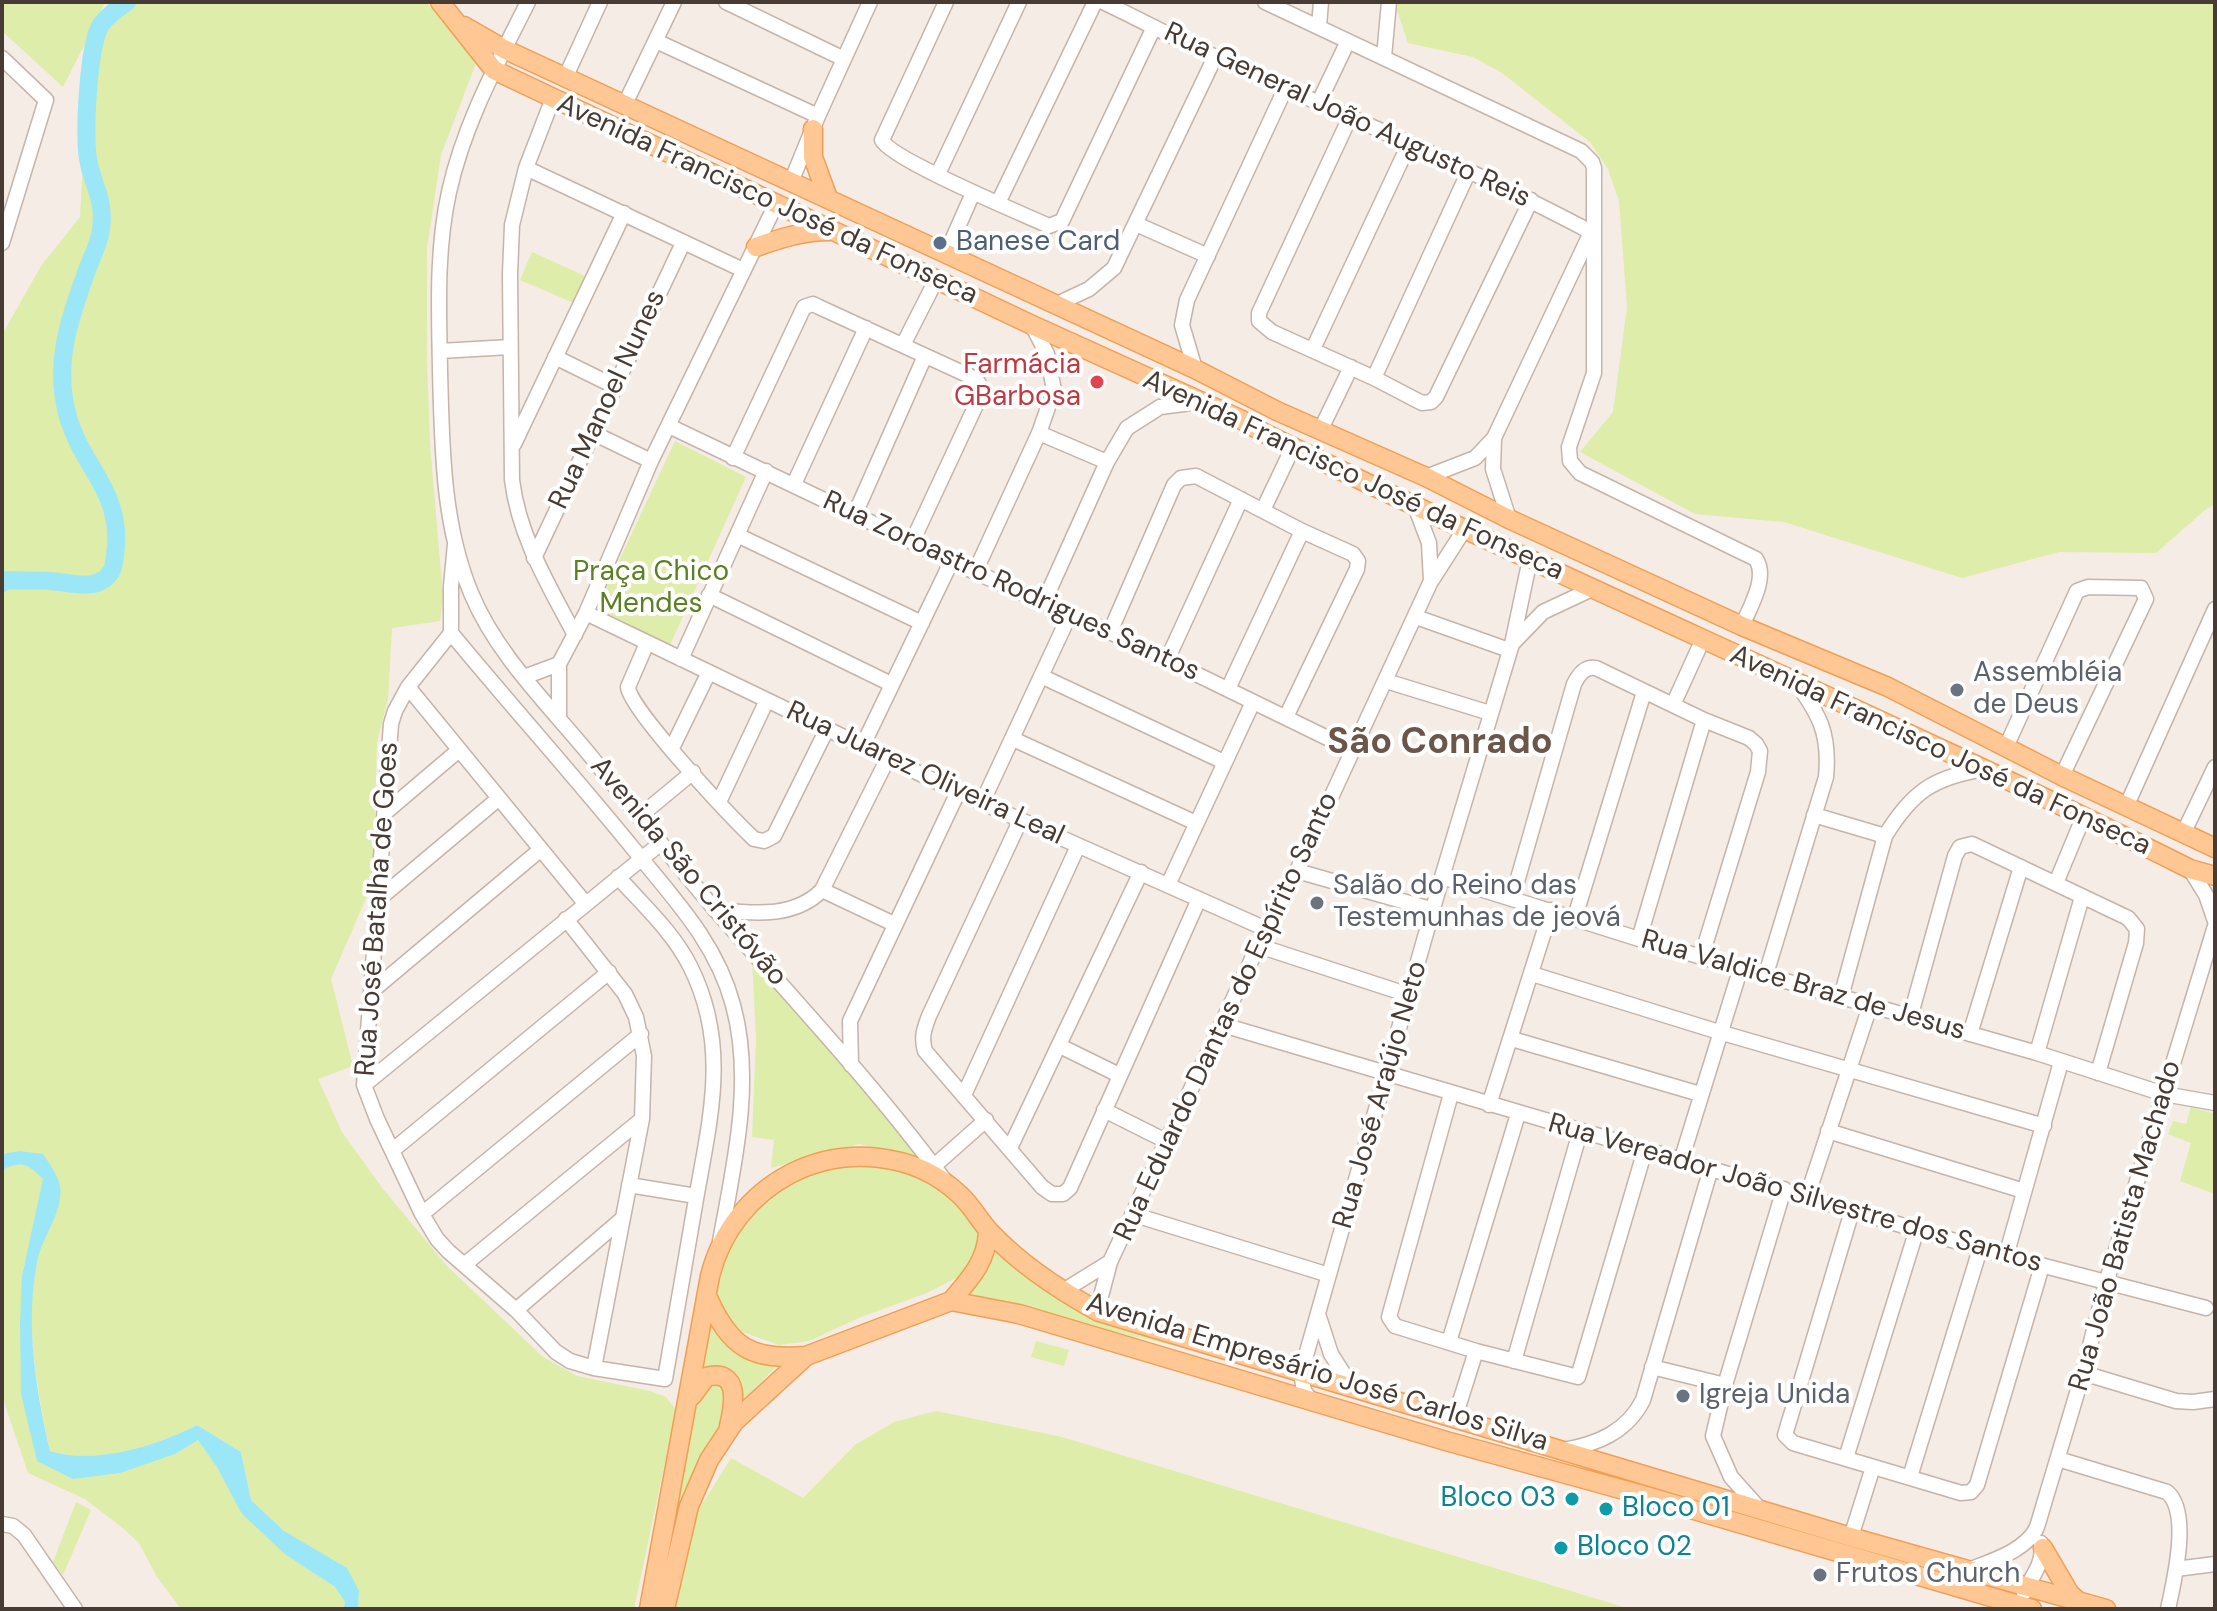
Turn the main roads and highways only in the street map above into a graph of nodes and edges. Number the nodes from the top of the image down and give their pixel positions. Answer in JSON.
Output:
{"nodes":[{"id":1,"x":440,"y":2,"type":"edge"},
{"id":2,"x":458,"y":23,"type":"junction"},
{"id":3,"x":815,"y":122,"type":"road end"},
{"id":4,"x":828,"y":198,"type":"junction"},
{"id":5,"x":875,"y":221,"type":"junction"},
{"id":6,"x":838,"y":231,"type":"junction"},
{"id":7,"x":897,"y":232,"type":"junction"},
{"id":8,"x":864,"y":244,"type":"junction"},
{"id":9,"x":756,"y":247,"type":"road end"},
{"id":10,"x":881,"y":253,"type":"junction"},
{"id":11,"x":1259,"y":401,"type":"junction"},
{"id":12,"x":1277,"y":411,"type":"junction"},
{"id":13,"x":1242,"y":420,"type":"junction"},
{"id":14,"x":1264,"y":433,"type":"junction"},
{"id":15,"x":1794,"y":647,"type":"junction"},
{"id":16,"x":1788,"y":678,"type":"junction"},
{"id":17,"x":2215,"y":848,"type":"edge"},
{"id":18,"x":2215,"y":876,"type":"edge"},
{"id":19,"x":988,"y":1231,"type":"junction"},
{"id":20,"x":708,"y":1298,"type":"junction"},
{"id":21,"x":951,"y":1301,"type":"junction"},
{"id":22,"x":806,"y":1356,"type":"junction"},
{"id":23,"x":687,"y":1403,"type":"junction"},
{"id":24,"x":729,"y":1428,"type":"junction"},
{"id":25,"x":2038,"y":1537,"type":"road end"},
{"id":26,"x":2078,"y":1601,"type":"junction"},
{"id":27,"x":2024,"y":1608,"type":"edge"},
{"id":28,"x":649,"y":1609,"type":"edge"},
{"id":29,"x":665,"y":1609,"type":"edge"},
{"id":30,"x":2106,"y":1609,"type":"edge"}],
"edges":[{"from":1,"to":2,"type":"main road"},
{"from":2,"to":4,"type":"main road","name":"Avenida Francisco José da Fonseca"},
{"from":2,"to":6,"type":"main road","name":"Avenida Francisco José da Fonseca"},
{"from":3,"to":4,"type":"main road"},
{"from":4,"to":5,"type":"main road","name":"Avenida Francisco José da Fonseca"},
{"from":5,"to":7,"type":"main road","name":"Avenida Francisco José da Fonseca"},
{"from":5,"to":8,"type":"main road"},
{"from":6,"to":8,"type":"main road","name":"Avenida Francisco José da Fonseca"},
{"from":6,"to":9,"type":"main road"},
{"from":7,"to":10,"type":"main road"},
{"from":7,"to":11,"type":"main road","name":"Avenida Francisco José da Fonseca"},
{"from":8,"to":10,"type":"main road","name":"Avenida Francisco José da Fonseca"},
{"from":10,"to":13,"type":"main road","name":"Avenida Francisco José da Fonseca"},
{"from":11,"to":12,"type":"main road","name":"Avenida Francisco José da Fonseca"},
{"from":11,"to":13,"type":"main road"},
{"from":12,"to":14,"type":"main road"},
{"from":12,"to":15,"type":"main road","name":"Avenida Francisco José da Fonseca"},
{"from":13,"to":14,"type":"main road","name":"Avenida Francisco José da Fonseca"},
{"from":14,"to":16,"type":"main road","name":"Avenida Francisco José da Fonseca"},
{"from":15,"to":16,"type":"main road"},
{"from":15,"to":17,"type":"main road","name":"Avenida Francisco José da Fonseca"},
{"from":16,"to":18,"type":"main road","name":"Avenida Francisco José da Fonseca"},
{"from":19,"to":20,"type":"main road","name":"Avenida Empresário José Carlos Silva"},
{"from":19,"to":21,"type":"main road"},
{"from":19,"to":26,"type":"main road","name":"Avenida Empresário José Carlos Silva"},
{"from":20,"to":22,"type":"main road"},
{"from":20,"to":23,"type":"main road","name":"Avenida Empresário José Carlos Silva"},
{"from":21,"to":22,"type":"main road"},
{"from":21,"to":27,"type":"main road","name":"Avenida Empresário José Carlos Silva"},
{"from":22,"to":24,"type":"main road"},
{"from":23,"to":24,"type":"main road"},
{"from":23,"to":28,"type":"main road","name":"Avenida Empresário José Carlos Silva"},
{"from":24,"to":29,"type":"main road"},
{"from":25,"to":26,"type":"main road"},
{"from":26,"to":30,"type":"main road","name":"Avenida Empresário José Carlos Silva"}]}
